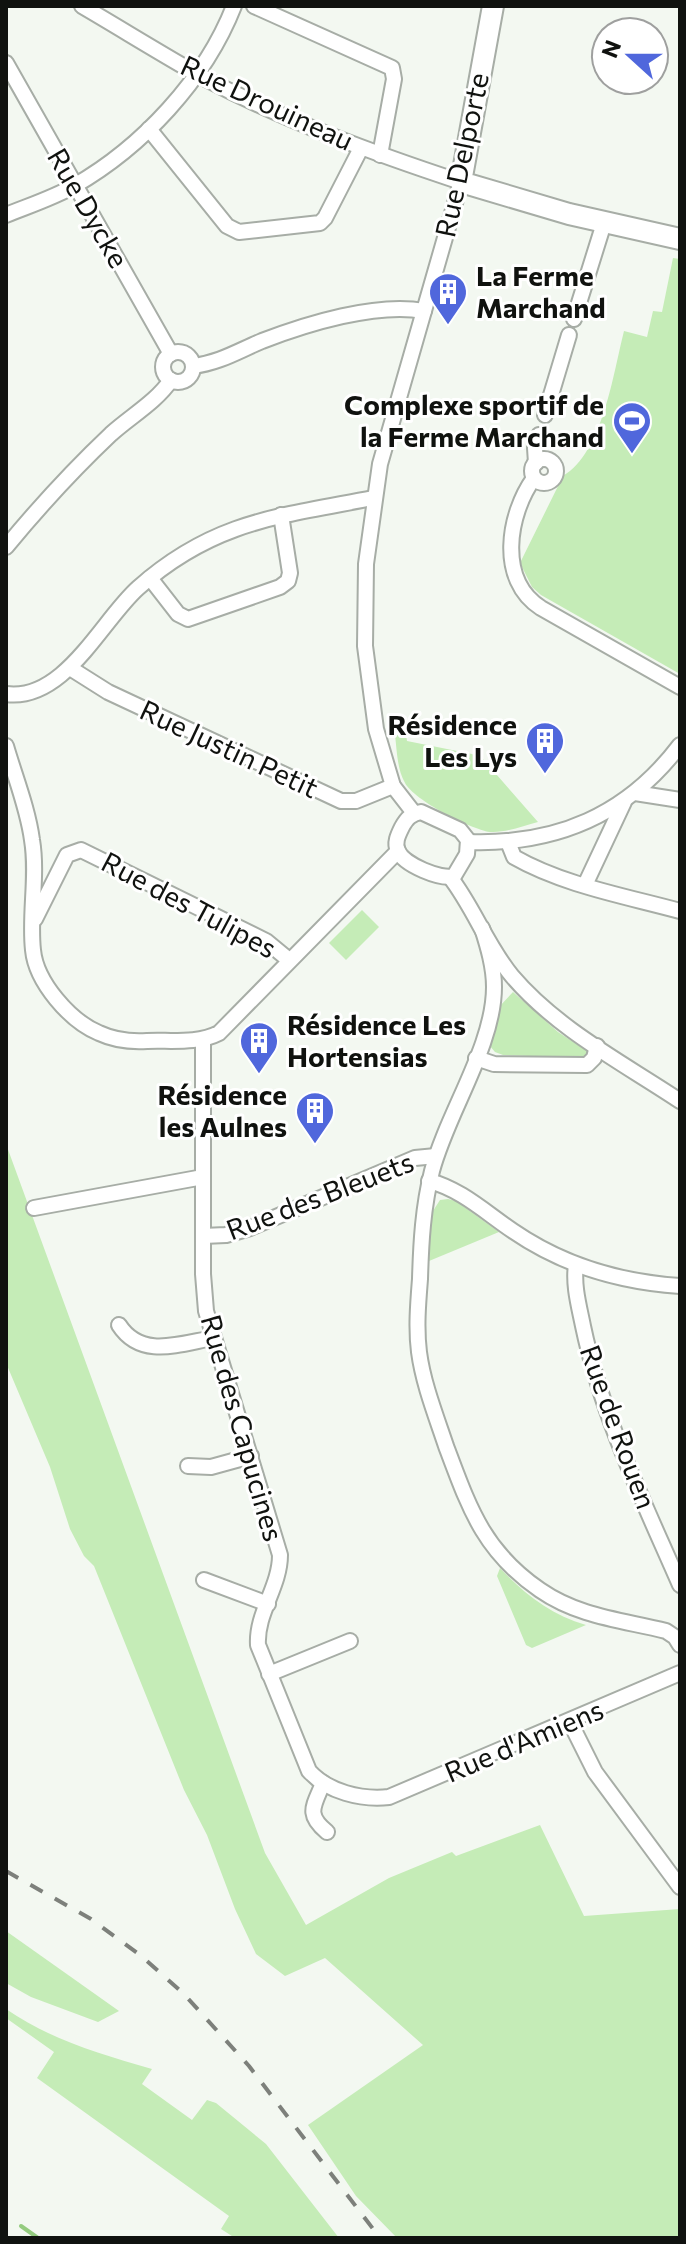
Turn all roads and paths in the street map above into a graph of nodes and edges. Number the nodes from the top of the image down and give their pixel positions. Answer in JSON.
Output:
{"nodes":[{"id":1,"x":82,"y":6,"type":"edge"},
{"id":2,"x":234,"y":6,"type":"edge"},
{"id":3,"x":254,"y":6,"type":"edge"},
{"id":4,"x":493,"y":6,"type":"edge"},
{"id":5,"x":6,"y":63,"type":"edge"},
{"id":6,"x":196,"y":73,"type":"junction"},
{"id":7,"x":149,"y":129,"type":"junction"},
{"id":8,"x":361,"y":148,"type":"junction"},
{"id":9,"x":380,"y":155,"type":"junction"},
{"id":10,"x":461,"y":182,"type":"junction"},
{"id":11,"x":75,"y":185,"type":"junction"},
{"id":12,"x":6,"y":215,"type":"edge"},
{"id":13,"x":604,"y":223,"type":"junction"},
{"id":14,"x":680,"y":239,"type":"edge"},
{"id":15,"x":424,"y":311,"type":"junction"},
{"id":16,"x":574,"y":319,"type":"dead end"},
{"id":17,"x":569,"y":335,"type":"dead end"},
{"id":18,"x":171,"y":354,"type":"junction"},
{"id":19,"x":193,"y":366,"type":"junction"},
{"id":20,"x":171,"y":380,"type":"junction"},
{"id":21,"x":545,"y":415,"type":"dead end"},
{"id":22,"x":539,"y":435,"type":"dead end"},
{"id":23,"x":373,"y":498,"type":"junction"},
{"id":24,"x":281,"y":515,"type":"junction"},
{"id":25,"x":6,"y":547,"type":"edge"},
{"id":26,"x":150,"y":578,"type":"junction"},
{"id":27,"x":70,"y":668,"type":"junction"},
{"id":28,"x":680,"y":687,"type":"edge"},
{"id":29,"x":6,"y":694,"type":"edge"},
{"id":30,"x":680,"y":745,"type":"edge"},
{"id":31,"x":6,"y":746,"type":"edge"},
{"id":32,"x":393,"y":786,"type":"junction"},
{"id":33,"x":630,"y":797,"type":"junction"},
{"id":34,"x":680,"y":800,"type":"edge"},
{"id":35,"x":414,"y":813,"type":"junction"},
{"id":36,"x":469,"y":842,"type":"junction"},
{"id":37,"x":508,"y":842,"type":"junction"},
{"id":38,"x":398,"y":851,"type":"junction"},
{"id":39,"x":450,"y":877,"type":"junction"},
{"id":40,"x":585,"y":885,"type":"junction"},
{"id":41,"x":680,"y":911,"type":"edge"},
{"id":42,"x":33,"y":923,"type":"junction"},
{"id":43,"x":482,"y":928,"type":"junction"},
{"id":44,"x":289,"y":960,"type":"junction"},
{"id":45,"x":203,"y":1039,"type":"junction"},
{"id":46,"x":597,"y":1046,"type":"junction"},
{"id":47,"x":476,"y":1058,"type":"junction"},
{"id":48,"x":680,"y":1101,"type":"edge"},
{"id":49,"x":436,"y":1156,"type":"junction"},
{"id":50,"x":203,"y":1177,"type":"junction"},
{"id":51,"x":429,"y":1181,"type":"junction"},
{"id":52,"x":34,"y":1208,"type":"dead end"},
{"id":53,"x":203,"y":1236,"type":"junction"},
{"id":54,"x":576,"y":1265,"type":"junction"},
{"id":55,"x":680,"y":1286,"type":"edge"},
{"id":56,"x":119,"y":1325,"type":"dead end"},
{"id":57,"x":213,"y":1338,"type":"junction"},
{"id":58,"x":251,"y":1456,"type":"junction"},
{"id":59,"x":188,"y":1466,"type":"dead end"},
{"id":60,"x":204,"y":1580,"type":"dead end"},
{"id":61,"x":680,"y":1585,"type":"edge"},
{"id":62,"x":268,"y":1604,"type":"junction"},
{"id":63,"x":678,"y":1635,"type":"edge"},
{"id":64,"x":350,"y":1641,"type":"dead end"},
{"id":65,"x":680,"y":1655,"type":"edge"},
{"id":66,"x":680,"y":1673,"type":"edge"},
{"id":67,"x":269,"y":1674,"type":"junction"},
{"id":68,"x":665,"y":1681,"type":"junction"},
{"id":69,"x":570,"y":1722,"type":"junction"},
{"id":70,"x":323,"y":1783,"type":"junction"},
{"id":71,"x":327,"y":1832,"type":"dead end"},
{"id":72,"x":680,"y":1887,"type":"edge"}],
"edges":[{"from":1,"to":6,"type":"street","name":"Rue Drouineau"},
{"from":2,"to":6,"type":"street"},
{"from":3,"to":9,"type":"street"},
{"from":4,"to":10,"type":"street","name":"Rue Delporte"},
{"from":5,"to":11,"type":"street","name":"Rue Dycke"},
{"from":6,"to":7,"type":"street"},
{"from":6,"to":8,"type":"street","name":"Rue Drouineau"},
{"from":7,"to":8,"type":"street"},
{"from":7,"to":11,"type":"street"},
{"from":8,"to":9,"type":"street","name":"Rue Drouineau"},
{"from":9,"to":10,"type":"street","name":"Rue Drouineau"},
{"from":10,"to":13,"type":"street"},
{"from":10,"to":15,"type":"street","name":"Rue Delporte"},
{"from":11,"to":12,"type":"street"},
{"from":11,"to":18,"type":"street","name":"Rue Dycke"},
{"from":13,"to":14,"type":"street"},
{"from":13,"to":16,"type":"street"},
{"from":15,"to":19,"type":"street"},
{"from":15,"to":23,"type":"street","name":"Rue Delporte"},
{"from":17,"to":21,"type":"street"},
{"from":18,"to":19,"type":"street"},
{"from":18,"to":20,"type":"street","name":"Rue Dycke"},
{"from":19,"to":20,"type":"street"},
{"from":20,"to":25,"type":"street"},
{"from":22,"to":28,"type":"street"},
{"from":23,"to":24,"type":"street"},
{"from":23,"to":32,"type":"street","name":"Rue Delporte"},
{"from":24,"to":26,"type":"street"},
{"from":24,"to":26,"type":"street"},
{"from":26,"to":27,"type":"street"},
{"from":27,"to":29,"type":"street"},
{"from":27,"to":32,"type":"street","name":"Rue Justin Petit"},
{"from":30,"to":33,"type":"street"},
{"from":31,"to":42,"type":"street"},
{"from":32,"to":35,"type":"street","name":"Rue Delporte"},
{"from":33,"to":34,"type":"street"},
{"from":33,"to":37,"type":"street"},
{"from":33,"to":40,"type":"street"},
{"from":35,"to":36,"type":"street"},
{"from":35,"to":38,"type":"street"},
{"from":36,"to":37,"type":"street"},
{"from":36,"to":39,"type":"street"},
{"from":37,"to":40,"type":"street"},
{"from":38,"to":39,"type":"street"},
{"from":38,"to":44,"type":"street"},
{"from":39,"to":43,"type":"street"},
{"from":40,"to":41,"type":"street"},
{"from":42,"to":44,"type":"street","name":"Rue des Tulipes"},
{"from":42,"to":45,"type":"street"},
{"from":43,"to":46,"type":"street"},
{"from":43,"to":47,"type":"street"},
{"from":44,"to":45,"type":"street"},
{"from":45,"to":50,"type":"street","name":"Rue des Capucines"},
{"from":46,"to":47,"type":"street"},
{"from":46,"to":48,"type":"street"},
{"from":47,"to":49,"type":"street"},
{"from":49,"to":51,"type":"street"},
{"from":49,"to":53,"type":"street","name":"Rue des Bleuets"},
{"from":50,"to":52,"type":"street"},
{"from":50,"to":53,"type":"street","name":"Rue des Capucines"},
{"from":51,"to":54,"type":"street"},
{"from":51,"to":63,"type":"street"},
{"from":53,"to":57,"type":"street","name":"Rue des Capucines"},
{"from":54,"to":55,"type":"street"},
{"from":54,"to":61,"type":"street","name":"Rue de Rouen"},
{"from":56,"to":57,"type":"street"},
{"from":57,"to":58,"type":"street","name":"Rue des Capucines"},
{"from":58,"to":59,"type":"street"},
{"from":58,"to":62,"type":"street","name":"Rue des Capucines"},
{"from":60,"to":62,"type":"street"},
{"from":62,"to":67,"type":"street","name":"Rue des Capucines"},
{"from":64,"to":67,"type":"street"},
{"from":65,"to":68,"type":"street"},
{"from":66,"to":68,"type":"street","name":"Rue d'Amiens"},
{"from":67,"to":70,"type":"street","name":"Rue des Capucines"},
{"from":68,"to":69,"type":"street","name":"Rue d'Amiens"},
{"from":69,"to":70,"type":"street","name":"Rue d'Amiens"},
{"from":69,"to":72,"type":"street"},
{"from":70,"to":71,"type":"street"}]}
